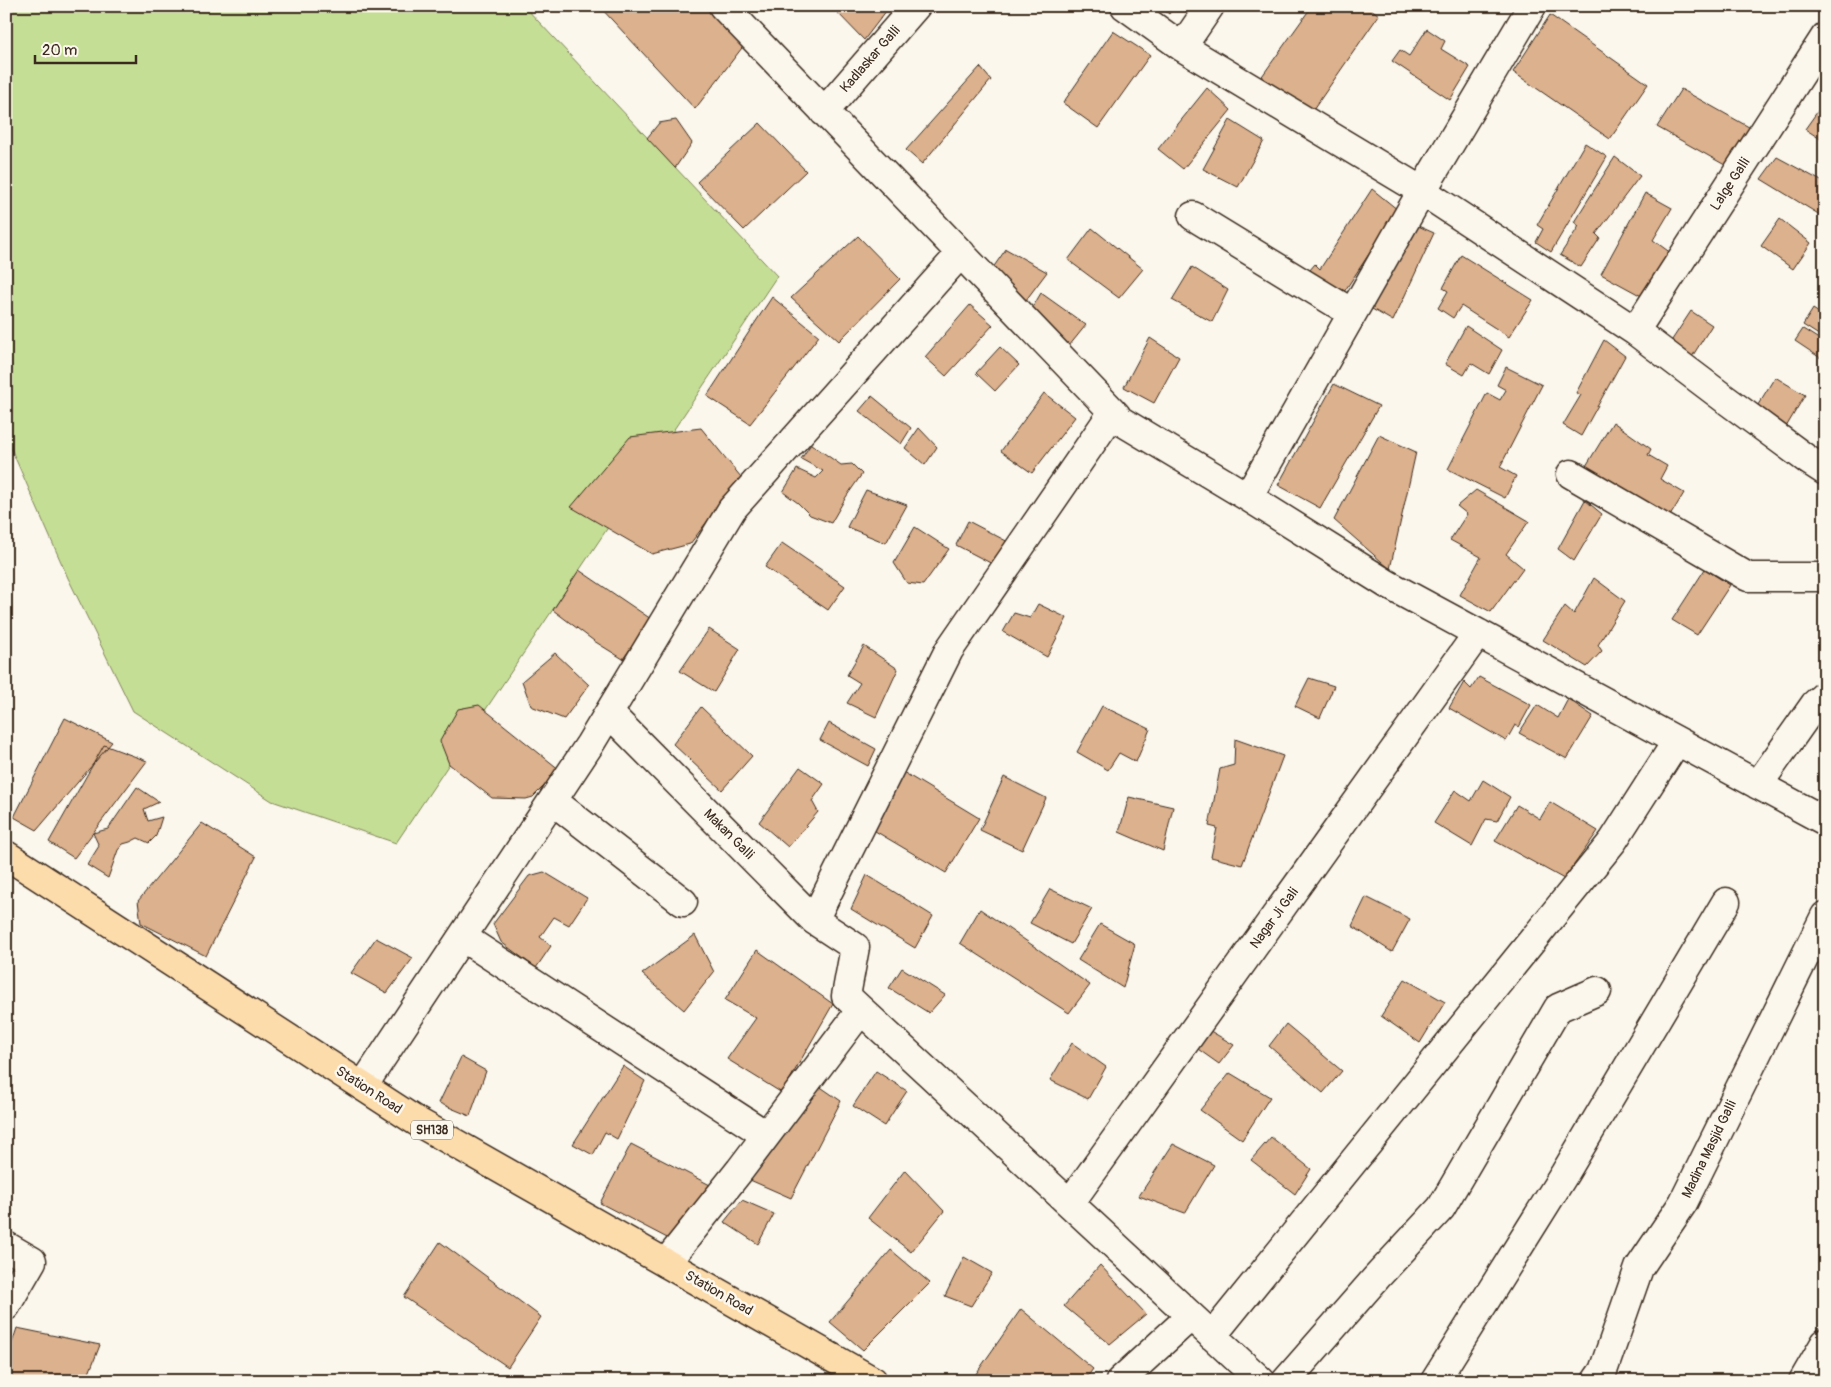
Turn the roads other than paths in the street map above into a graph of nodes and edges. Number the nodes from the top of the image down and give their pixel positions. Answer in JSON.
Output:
{"nodes":[{"id":1,"x":723,"y":6,"type":"edge"},
{"id":2,"x":916,"y":6,"type":"edge"},
{"id":3,"x":1126,"y":6,"type":"edge"},
{"id":4,"x":1210,"y":6,"type":"edge"},
{"id":5,"x":1532,"y":6,"type":"edge"},
{"id":6,"x":1825,"y":37,"type":"edge"},
{"id":7,"x":1182,"y":47,"type":"junction"},
{"id":8,"x":824,"y":112,"type":"junction"},
{"id":9,"x":1422,"y":191,"type":"junction"},
{"id":10,"x":1193,"y":216,"type":"dead end"},
{"id":11,"x":961,"y":254,"type":"junction"},
{"id":12,"x":1352,"y":313,"type":"junction"},
{"id":13,"x":1635,"y":331,"type":"junction"},
{"id":14,"x":1110,"y":415,"type":"junction"},
{"id":15,"x":1825,"y":470,"type":"edge"},
{"id":16,"x":1571,"y":474,"type":"dead end"},
{"id":17,"x":1248,"y":497,"type":"junction"},
{"id":18,"x":1825,"y":577,"type":"edge"},
{"id":19,"x":1478,"y":633,"type":"junction"},
{"id":20,"x":1825,"y":696,"type":"edge"},
{"id":21,"x":609,"y":713,"type":"junction"},
{"id":22,"x":1677,"y":741,"type":"junction"},
{"id":23,"x":1758,"y":785,"type":"junction"},
{"id":24,"x":553,"y":801,"type":"junction"},
{"id":25,"x":1825,"y":821,"type":"edge"},
{"id":26,"x":6,"y":855,"type":"edge"},
{"id":27,"x":683,"y":902,"type":"dead end"},
{"id":28,"x":1726,"y":902,"type":"dead end"},
{"id":29,"x":1825,"y":916,"type":"edge"},
{"id":30,"x":814,"y":920,"type":"junction"},
{"id":31,"x":462,"y":937,"type":"junction"},
{"id":32,"x":1597,"y":991,"type":"dead end"},
{"id":33,"x":861,"y":1010,"type":"junction"},
{"id":34,"x":362,"y":1086,"type":"junction"},
{"id":35,"x":766,"y":1135,"type":"junction"},
{"id":36,"x":1070,"y":1203,"type":"junction"},
{"id":37,"x":6,"y":1246,"type":"edge"},
{"id":38,"x":666,"y":1264,"type":"junction"},
{"id":39,"x":6,"y":1306,"type":"edge"},
{"id":40,"x":1191,"y":1316,"type":"junction"},
{"id":41,"x":1212,"y":1336,"type":"junction"},
{"id":42,"x":1825,"y":1343,"type":"edge"},
{"id":43,"x":873,"y":1381,"type":"edge"},
{"id":44,"x":1120,"y":1381,"type":"edge"},
{"id":45,"x":1261,"y":1381,"type":"edge"},
{"id":46,"x":1286,"y":1381,"type":"edge"},
{"id":47,"x":1435,"y":1381,"type":"edge"},
{"id":48,"x":1596,"y":1381,"type":"edge"},
{"id":49,"x":1804,"y":1381,"type":"edge"}],
"edges":[{"from":1,"to":8,"type":"street"},
{"from":2,"to":8,"type":"street","name":"Kadlaskar Galli"},
{"from":3,"to":7,"type":"street"},
{"from":4,"to":7,"type":"street"},
{"from":5,"to":9,"type":"street"},
{"from":6,"to":13,"type":"street","name":"Lalge Galli"},
{"from":7,"to":9,"type":"street"},
{"from":8,"to":11,"type":"street"},
{"from":9,"to":12,"type":"street"},
{"from":9,"to":13,"type":"street"},
{"from":10,"to":12,"type":"street"},
{"from":11,"to":14,"type":"street"},
{"from":11,"to":21,"type":"street"},
{"from":12,"to":17,"type":"street"},
{"from":13,"to":15,"type":"street"},
{"from":14,"to":17,"type":"street"},
{"from":14,"to":30,"type":"street"},
{"from":16,"to":18,"type":"street"},
{"from":17,"to":19,"type":"street"},
{"from":19,"to":22,"type":"street"},
{"from":19,"to":36,"type":"street","name":"Nagar Ji Gali"},
{"from":20,"to":23,"type":"street"},
{"from":21,"to":24,"type":"street"},
{"from":21,"to":30,"type":"street","name":"Makan Galli"},
{"from":22,"to":23,"type":"street"},
{"from":22,"to":41,"type":"street"},
{"from":23,"to":25,"type":"street"},
{"from":24,"to":27,"type":"street"},
{"from":24,"to":31,"type":"street"},
{"from":26,"to":34,"type":"highway","name":"Station Road","number":"SH138"},
{"from":28,"to":47,"type":"street"},
{"from":29,"to":48,"type":"street","name":"Madina Masjid Galli"},
{"from":30,"to":33,"type":"street","name":"Makan Galli"},
{"from":31,"to":34,"type":"street"},
{"from":31,"to":35,"type":"street"},
{"from":32,"to":46,"type":"street"},
{"from":33,"to":35,"type":"street"},
{"from":33,"to":36,"type":"street"},
{"from":34,"to":38,"type":"highway","name":"Station Road","number":"SH138"},
{"from":35,"to":38,"type":"street"},
{"from":36,"to":40,"type":"street"},
{"from":37,"to":39,"type":"street"},
{"from":38,"to":43,"type":"highway","name":"Station Road","number":"SH138"},
{"from":40,"to":41,"type":"street"},
{"from":40,"to":44,"type":"street"},
{"from":41,"to":45,"type":"street"},
{"from":42,"to":49,"type":"street"}]}
